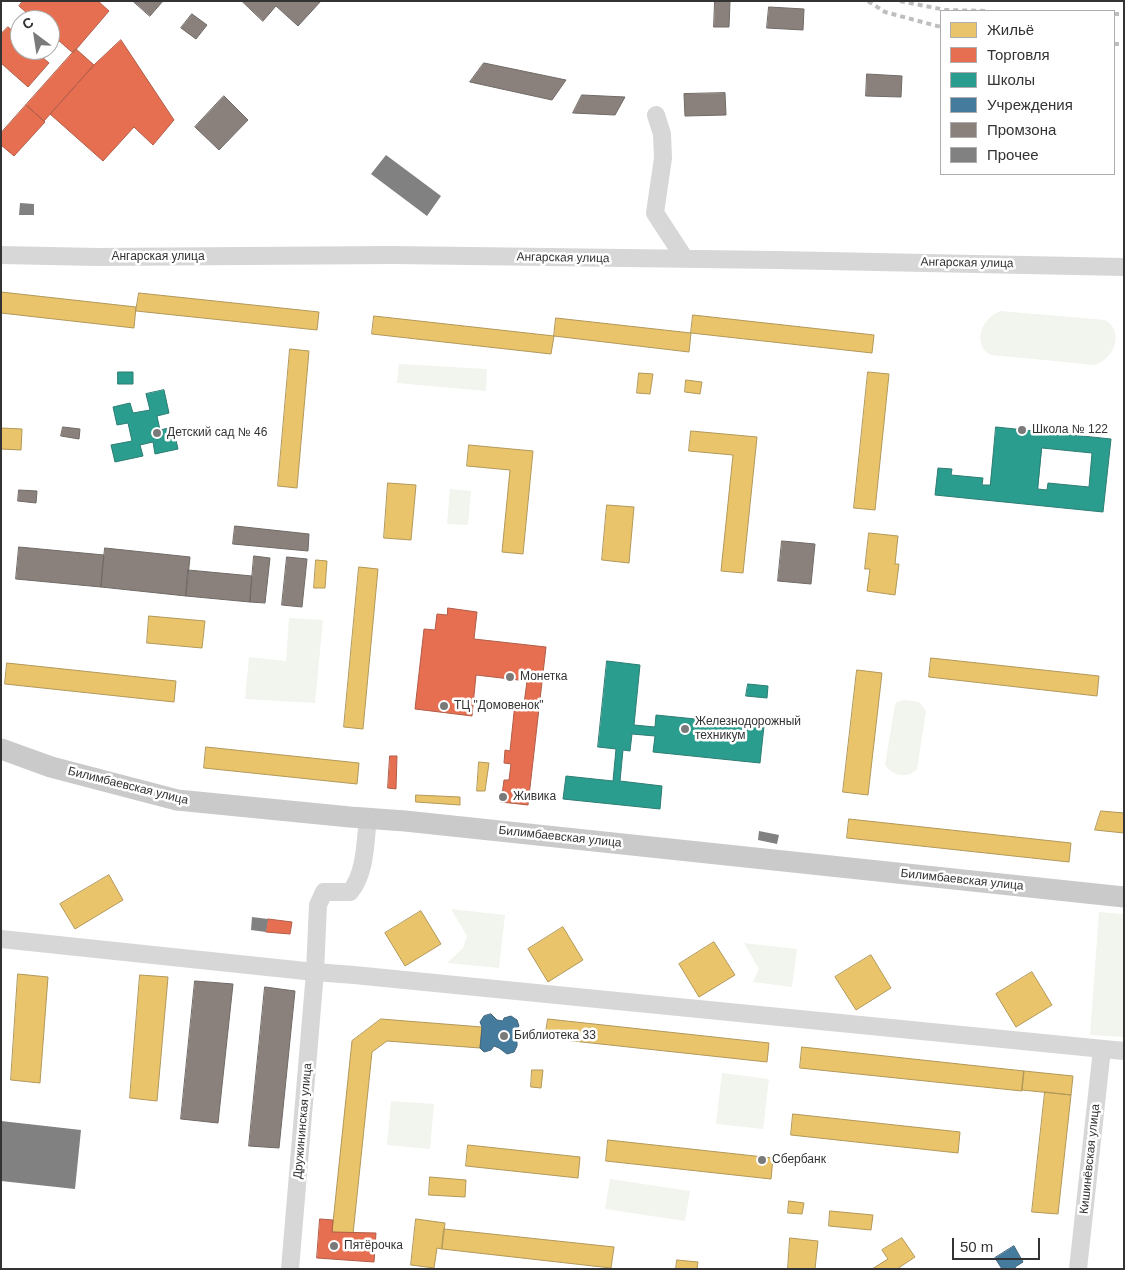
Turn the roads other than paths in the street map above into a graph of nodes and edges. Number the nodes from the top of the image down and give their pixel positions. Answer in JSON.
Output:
{"nodes":[{"id":1,"x":656,"y":115,"type":"dead end"},
{"id":2,"x":1,"y":255,"type":"edge"},
{"id":3,"x":685,"y":259,"type":"junction"},
{"id":4,"x":1124,"y":267,"type":"edge"},
{"id":5,"x":1,"y":750,"type":"edge"},
{"id":6,"x":368,"y":818,"type":"junction"},
{"id":7,"x":1124,"y":897,"type":"edge"},
{"id":8,"x":1,"y":939,"type":"edge"},
{"id":9,"x":316,"y":972,"type":"junction"},
{"id":10,"x":1102,"y":1049,"type":"junction"},
{"id":11,"x":1124,"y":1051,"type":"edge"},
{"id":12,"x":290,"y":1269,"type":"edge"},
{"id":13,"x":1078,"y":1269,"type":"edge"}],
"edges":[{"from":1,"to":3,"type":"street"},
{"from":2,"to":3,"type":"street","name":"Ангарская улица"},
{"from":3,"to":4,"type":"street","name":"Ангарская улица"},
{"from":5,"to":6,"type":"main road","name":"Билимбаевская улица"},
{"from":6,"to":7,"type":"main road","name":"Билимбаевская улица"},
{"from":6,"to":9,"type":"street","name":"Дружининская улица"},
{"from":8,"to":9,"type":"street"},
{"from":9,"to":10,"type":"street"},
{"from":9,"to":12,"type":"street","name":"Дружининская улица"},
{"from":10,"to":11,"type":"street"},
{"from":10,"to":13,"type":"street","name":"Кишинёвская улица"}]}
